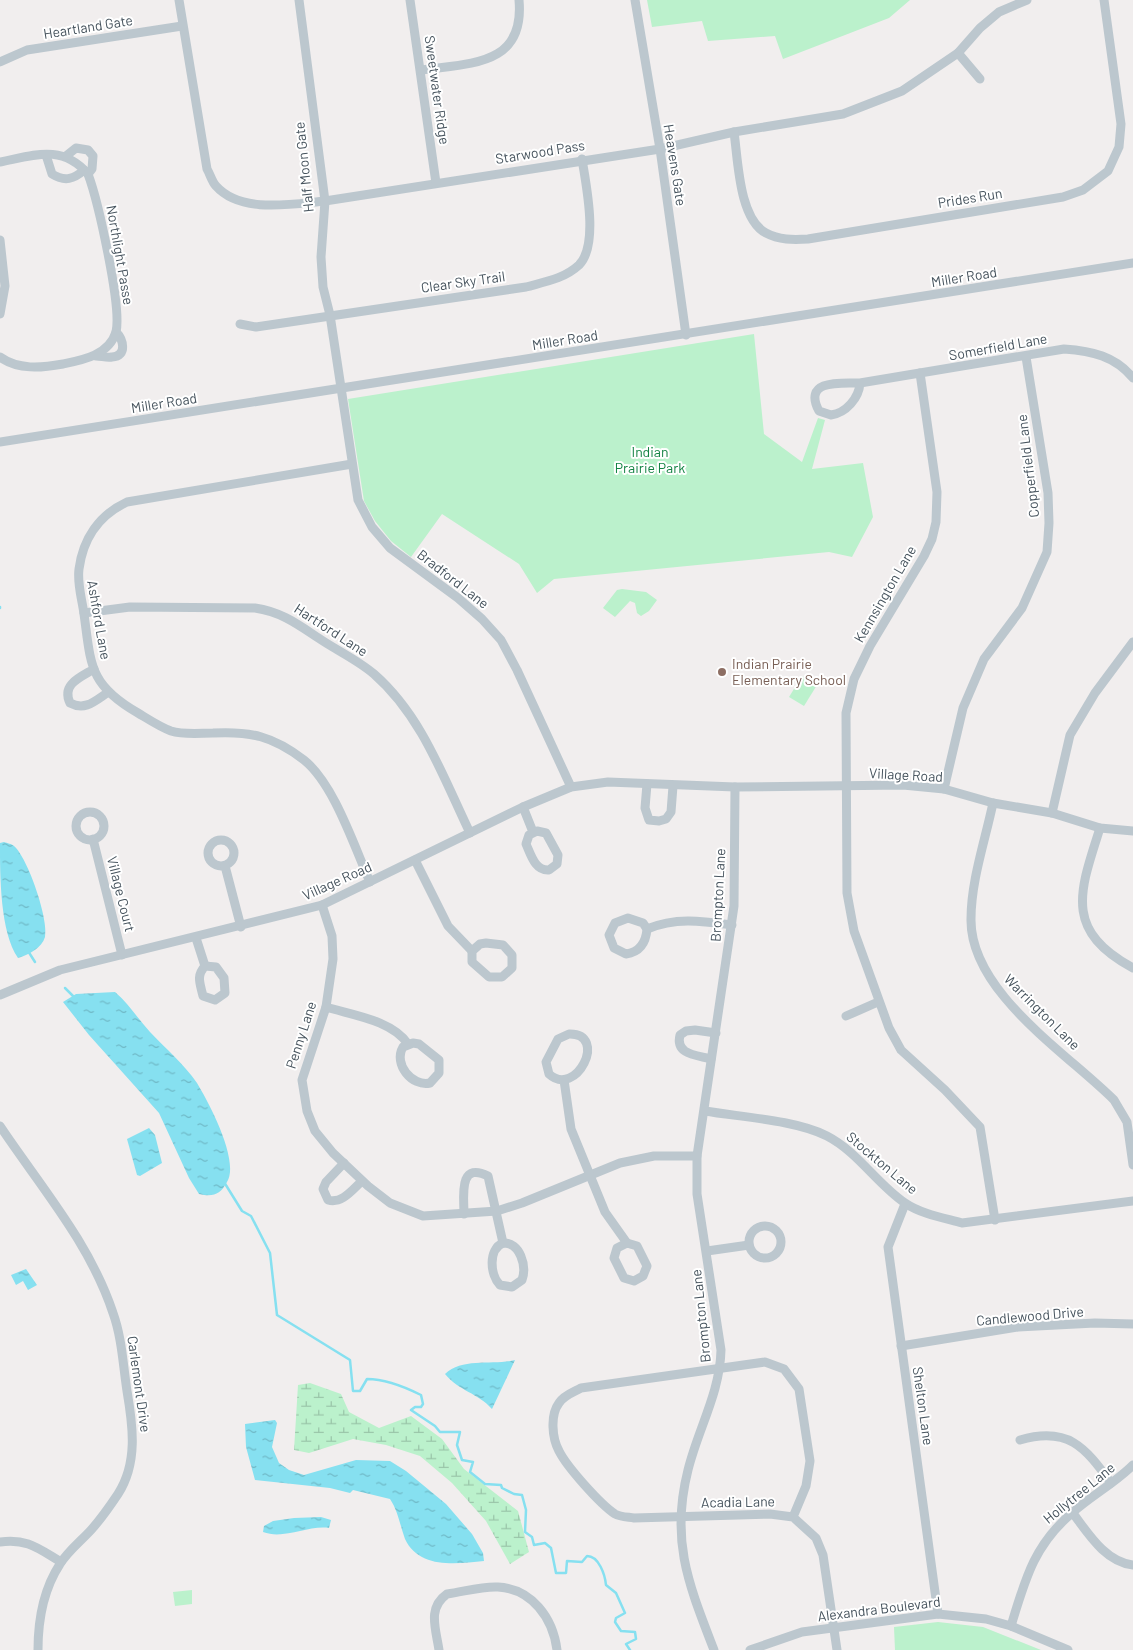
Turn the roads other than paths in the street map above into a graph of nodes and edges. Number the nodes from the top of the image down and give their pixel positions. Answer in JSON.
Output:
{"nodes":[{"id":1,"x":179,"y":0,"type":"edge"},
{"id":2,"x":299,"y":0,"type":"edge"},
{"id":3,"x":410,"y":0,"type":"edge"},
{"id":4,"x":519,"y":0,"type":"edge"},
{"id":5,"x":635,"y":0,"type":"edge"},
{"id":6,"x":1027,"y":0,"type":"edge"},
{"id":7,"x":1104,"y":0,"type":"edge"},
{"id":8,"x":182,"y":26,"type":"junction"},
{"id":9,"x":958,"y":53,"type":"junction"},
{"id":10,"x":0,"y":62,"type":"edge"},
{"id":11,"x":422,"y":70,"type":"junction"},
{"id":12,"x":980,"y":80,"type":"dead end"},
{"id":13,"x":734,"y":132,"type":"junction"},
{"id":14,"x":660,"y":149,"type":"junction"},
{"id":15,"x":46,"y":155,"type":"junction"},
{"id":16,"x":66,"y":156,"type":"junction"},
{"id":17,"x":582,"y":159,"type":"junction"},
{"id":18,"x":0,"y":162,"type":"edge"},
{"id":19,"x":86,"y":172,"type":"junction"},
{"id":20,"x":436,"y":183,"type":"junction"},
{"id":21,"x":325,"y":201,"type":"junction"},
{"id":22,"x":0,"y":240,"type":"edge"},
{"id":23,"x":1133,"y":264,"type":"edge"},
{"id":24,"x":0,"y":314,"type":"edge"},
{"id":25,"x":330,"y":315,"type":"junction"},
{"id":26,"x":240,"y":324,"type":"dead end"},
{"id":27,"x":116,"y":332,"type":"junction"},
{"id":28,"x":686,"y":335,"type":"junction"},
{"id":29,"x":96,"y":356,"type":"junction"},
{"id":30,"x":1026,"y":357,"type":"junction"},
{"id":31,"x":0,"y":358,"type":"edge"},
{"id":32,"x":920,"y":374,"type":"junction"},
{"id":33,"x":1133,"y":378,"type":"edge"},
{"id":34,"x":860,"y":383,"type":"junction"},
{"id":35,"x":340,"y":390,"type":"junction"},
{"id":36,"x":0,"y":442,"type":"edge"},
{"id":37,"x":352,"y":464,"type":"junction"},
{"id":38,"x":84,"y":614,"type":"junction"},
{"id":39,"x":1133,"y":642,"type":"edge"},
{"id":40,"x":94,"y":669,"type":"junction"},
{"id":41,"x":107,"y":693,"type":"junction"},
{"id":42,"x":646,"y":784,"type":"junction"},
{"id":43,"x":673,"y":786,"type":"junction"},
{"id":44,"x":846,"y":786,"type":"junction"},
{"id":45,"x":571,"y":787,"type":"junction"},
{"id":46,"x":735,"y":788,"type":"junction"},
{"id":47,"x":944,"y":789,"type":"junction"},
{"id":48,"x":993,"y":803,"type":"junction"},
{"id":49,"x":523,"y":807,"type":"junction"},
{"id":50,"x":1052,"y":813,"type":"junction"},
{"id":51,"x":1100,"y":828,"type":"junction"},
{"id":52,"x":1133,"y":831,"type":"edge"},
{"id":53,"x":532,"y":832,"type":"junction"},
{"id":54,"x":470,"y":833,"type":"junction"},
{"id":55,"x":93,"y":839,"type":"dead end"},
{"id":56,"x":415,"y":860,"type":"junction"},
{"id":57,"x":225,"y":866,"type":"dead end"},
{"id":58,"x":370,"y":882,"type":"junction"},
{"id":59,"x":322,"y":905,"type":"junction"},
{"id":60,"x":732,"y":925,"type":"junction"},
{"id":61,"x":241,"y":927,"type":"junction"},
{"id":62,"x":647,"y":929,"type":"junction"},
{"id":63,"x":196,"y":938,"type":"junction"},
{"id":64,"x":472,"y":951,"type":"junction"},
{"id":65,"x":122,"y":955,"type":"junction"},
{"id":66,"x":205,"y":966,"type":"dead end"},
{"id":67,"x":1133,"y":968,"type":"edge"},
{"id":68,"x":0,"y":995,"type":"edge"},
{"id":69,"x":878,"y":1002,"type":"junction"},
{"id":70,"x":326,"y":1007,"type":"junction"},
{"id":71,"x":846,"y":1016,"type":"dead end"},
{"id":72,"x":716,"y":1033,"type":"junction"},
{"id":73,"x":408,"y":1044,"type":"junction"},
{"id":74,"x":711,"y":1059,"type":"junction"},
{"id":75,"x":564,"y":1080,"type":"junction"},
{"id":76,"x":704,"y":1112,"type":"junction"},
{"id":77,"x":0,"y":1126,"type":"edge"},
{"id":78,"x":697,"y":1156,"type":"junction"},
{"id":79,"x":344,"y":1163,"type":"junction"},
{"id":80,"x":1133,"y":1165,"type":"edge"},
{"id":81,"x":590,"y":1174,"type":"junction"},
{"id":82,"x":362,"y":1180,"type":"junction"},
{"id":83,"x":1133,"y":1201,"type":"edge"},
{"id":84,"x":905,"y":1204,"type":"junction"},
{"id":85,"x":496,"y":1211,"type":"junction"},
{"id":86,"x":464,"y":1214,"type":"junction"},
{"id":87,"x":995,"y":1220,"type":"junction"},
{"id":88,"x":503,"y":1243,"type":"junction"},
{"id":89,"x":626,"y":1243,"type":"dead end"},
{"id":90,"x":749,"y":1244,"type":"dead end"},
{"id":91,"x":707,"y":1251,"type":"junction"},
{"id":92,"x":1133,"y":1324,"type":"edge"},
{"id":93,"x":901,"y":1346,"type":"junction"},
{"id":94,"x":720,"y":1369,"type":"junction"},
{"id":95,"x":1020,"y":1440,"type":"dead end"},
{"id":96,"x":1133,"y":1465,"type":"edge"},
{"id":97,"x":1111,"y":1483,"type":"junction"},
{"id":98,"x":1072,"y":1512,"type":"junction"},
{"id":99,"x":680,"y":1517,"type":"junction"},
{"id":100,"x":793,"y":1517,"type":"junction"},
{"id":101,"x":0,"y":1542,"type":"edge"},
{"id":102,"x":61,"y":1562,"type":"junction"},
{"id":103,"x":1133,"y":1565,"type":"edge"},
{"id":104,"x":938,"y":1614,"type":"junction"},
{"id":105,"x":1011,"y":1626,"type":"junction"},
{"id":106,"x":834,"y":1628,"type":"junction"},
{"id":107,"x":38,"y":1650,"type":"edge"},
{"id":108,"x":439,"y":1650,"type":"edge"},
{"id":109,"x":557,"y":1650,"type":"edge"},
{"id":110,"x":714,"y":1650,"type":"edge"},
{"id":111,"x":750,"y":1650,"type":"edge"},
{"id":112,"x":837,"y":1650,"type":"edge"},
{"id":113,"x":1068,"y":1650,"type":"edge"}],
"edges":[{"from":1,"to":8,"type":"street","name":"Starwood Pass"},
{"from":2,"to":21,"type":"street","name":"Half Moon Gate"},
{"from":3,"to":11,"type":"street","name":"Sweetwater Ridge"},
{"from":4,"to":11,"type":"street"},
{"from":5,"to":14,"type":"street","name":"Heavens Gate"},
{"from":6,"to":9,"type":"street","name":"Starwood Pass"},
{"from":7,"to":13,"type":"street","name":"Prides Run"},
{"from":8,"to":10,"type":"street","name":"Heartland Gate"},
{"from":8,"to":21,"type":"street","name":"Starwood Pass"},
{"from":9,"to":12,"type":"street"},
{"from":9,"to":13,"type":"street","name":"Starwood Pass"},
{"from":11,"to":20,"type":"street","name":"Sweetwater Ridge"},
{"from":13,"to":14,"type":"street","name":"Starwood Pass"},
{"from":14,"to":17,"type":"street","name":"Starwood Pass"},
{"from":14,"to":28,"type":"street","name":"Heavens Gate"},
{"from":15,"to":16,"type":"street","name":"Northlight Passe"},
{"from":15,"to":18,"type":"street","name":"Northlight Passe"},
{"from":15,"to":19,"type":"street"},
{"from":16,"to":19,"type":"street"},
{"from":16,"to":19,"type":"street","name":"Northlight Passe"},
{"from":17,"to":20,"type":"street","name":"Starwood Pass"},
{"from":17,"to":25,"type":"street","name":"Clear Sky Trail"},
{"from":19,"to":27,"type":"street","name":"Northlight Passe"},
{"from":20,"to":21,"type":"street","name":"Starwood Pass"},
{"from":21,"to":25,"type":"street","name":"Half Moon Gate"},
{"from":22,"to":24,"type":"street"},
{"from":23,"to":28,"type":"street","name":"Miller Road"},
{"from":25,"to":26,"type":"street","name":"Clear Sky Trail"},
{"from":25,"to":35,"type":"street","name":"Half Moon Gate"},
{"from":27,"to":29,"type":"street"},
{"from":27,"to":29,"type":"street","name":"Northlight Passe"},
{"from":28,"to":35,"type":"street","name":"Miller Road"},
{"from":29,"to":31,"type":"street"},
{"from":30,"to":32,"type":"street","name":"Somerfield Lane"},
{"from":30,"to":33,"type":"street","name":"Somerfield Lane"},
{"from":30,"to":47,"type":"street","name":"Copperfield Lane"},
{"from":32,"to":34,"type":"street","name":"Somerfield Lane"},
{"from":32,"to":44,"type":"street","name":"Kennsington Lane"},
{"from":34,"to":34,"type":"street","name":"Somerfield Lane"},
{"from":35,"to":36,"type":"street","name":"Miller Road"},
{"from":35,"to":37,"type":"street","name":"Bradford Lane"},
{"from":37,"to":38,"type":"street","name":"Ashford Lane"},
{"from":37,"to":45,"type":"street","name":"Bradford Lane"},
{"from":38,"to":40,"type":"street","name":"Ashford Lane"},
{"from":38,"to":54,"type":"street","name":"Hartford Lane"},
{"from":39,"to":50,"type":"street"},
{"from":40,"to":41,"type":"street","name":"Ashford Lane"},
{"from":40,"to":41,"type":"street"},
{"from":41,"to":58,"type":"street","name":"Ashford Lane"},
{"from":42,"to":43,"type":"street","name":"Village Road"},
{"from":42,"to":43,"type":"street"},
{"from":42,"to":45,"type":"street","name":"Village Road"},
{"from":43,"to":46,"type":"street","name":"Village Road"},
{"from":44,"to":46,"type":"street","name":"Village Road"},
{"from":44,"to":47,"type":"street","name":"Village Road"},
{"from":44,"to":69,"type":"street","name":"Kennsington Lane"},
{"from":45,"to":49,"type":"street","name":"Village Road"},
{"from":46,"to":60,"type":"street","name":"Brompton Lane"},
{"from":47,"to":48,"type":"street","name":"Village Road"},
{"from":48,"to":50,"type":"street","name":"Village Road"},
{"from":48,"to":80,"type":"street","name":"Warrington Lane"},
{"from":49,"to":53,"type":"street"},
{"from":49,"to":54,"type":"street","name":"Village Road"},
{"from":50,"to":51,"type":"street","name":"Village Road"},
{"from":51,"to":52,"type":"street","name":"Village Road"},
{"from":51,"to":67,"type":"street"},
{"from":53,"to":53,"type":"street"},
{"from":54,"to":56,"type":"street","name":"Village Road"},
{"from":55,"to":65,"type":"street","name":"Village Court"},
{"from":56,"to":58,"type":"street","name":"Village Road"},
{"from":56,"to":64,"type":"street"},
{"from":57,"to":61,"type":"street"},
{"from":58,"to":59,"type":"street","name":"Village Road"},
{"from":59,"to":61,"type":"street","name":"Village Road"},
{"from":59,"to":70,"type":"street","name":"Penny Lane"},
{"from":60,"to":62,"type":"street"},
{"from":60,"to":72,"type":"street","name":"Brompton Lane"},
{"from":61,"to":63,"type":"street","name":"Village Road"},
{"from":62,"to":62,"type":"street"},
{"from":63,"to":65,"type":"street","name":"Village Road"},
{"from":63,"to":66,"type":"street"},
{"from":64,"to":64,"type":"street"},
{"from":65,"to":68,"type":"street","name":"Village Road"},
{"from":69,"to":71,"type":"street"},
{"from":69,"to":87,"type":"street","name":"Kennsington Lane"},
{"from":70,"to":73,"type":"street"},
{"from":70,"to":79,"type":"street","name":"Penny Lane"},
{"from":72,"to":74,"type":"street","name":"Brompton Lane"},
{"from":72,"to":74,"type":"street"},
{"from":73,"to":73,"type":"street"},
{"from":74,"to":76,"type":"street","name":"Brompton Lane"},
{"from":75,"to":75,"type":"street"},
{"from":75,"to":81,"type":"street"},
{"from":76,"to":78,"type":"street","name":"Brompton Lane"},
{"from":76,"to":84,"type":"street","name":"Stockton Lane"},
{"from":77,"to":102,"type":"street","name":"Carlemont Drive"},
{"from":78,"to":81,"type":"street","name":"Penny Lane"},
{"from":78,"to":91,"type":"street","name":"Brompton Lane"},
{"from":79,"to":82,"type":"street","name":"Penny Lane"},
{"from":79,"to":82,"type":"street"},
{"from":81,"to":85,"type":"street","name":"Penny Lane"},
{"from":81,"to":89,"type":"street"},
{"from":82,"to":86,"type":"street","name":"Penny Lane"},
{"from":83,"to":87,"type":"street","name":"Stockton Lane"},
{"from":84,"to":87,"type":"street","name":"Stockton Lane"},
{"from":84,"to":93,"type":"street","name":"Shelton Lane"},
{"from":85,"to":86,"type":"street","name":"Penny Lane"},
{"from":85,"to":86,"type":"street"},
{"from":85,"to":88,"type":"street"},
{"from":88,"to":88,"type":"street"},
{"from":90,"to":91,"type":"street"},
{"from":91,"to":94,"type":"street","name":"Brompton Lane"},
{"from":92,"to":93,"type":"street","name":"Candlewood Drive"},
{"from":93,"to":104,"type":"street","name":"Shelton Lane"},
{"from":94,"to":99,"type":"street","name":"Brompton Lane"},
{"from":94,"to":99,"type":"street","name":"Acadia Lane"},
{"from":94,"to":100,"type":"street","name":"Acadia Lane"},
{"from":95,"to":97,"type":"street"},
{"from":96,"to":97,"type":"street","name":"Hollytree Lane"},
{"from":97,"to":98,"type":"street","name":"Hollytree Lane"},
{"from":98,"to":103,"type":"street"},
{"from":98,"to":105,"type":"street","name":"Hollytree Lane"},
{"from":99,"to":100,"type":"street","name":"Acadia Lane"},
{"from":99,"to":110,"type":"street","name":"Brompton Lane"},
{"from":100,"to":106,"type":"street","name":"Acadia Lane"},
{"from":101,"to":102,"type":"street"},
{"from":102,"to":107,"type":"street","name":"Carlemont Drive"},
{"from":104,"to":105,"type":"street","name":"Alexandra Boulevard"},
{"from":104,"to":106,"type":"street","name":"Alexandra Boulevard"},
{"from":105,"to":113,"type":"street","name":"Alexandra Boulevard"},
{"from":106,"to":111,"type":"street","name":"Alexandra Boulevard"},
{"from":106,"to":112,"type":"street","name":"Acadia Lane"},
{"from":108,"to":109,"type":"street"}]}
